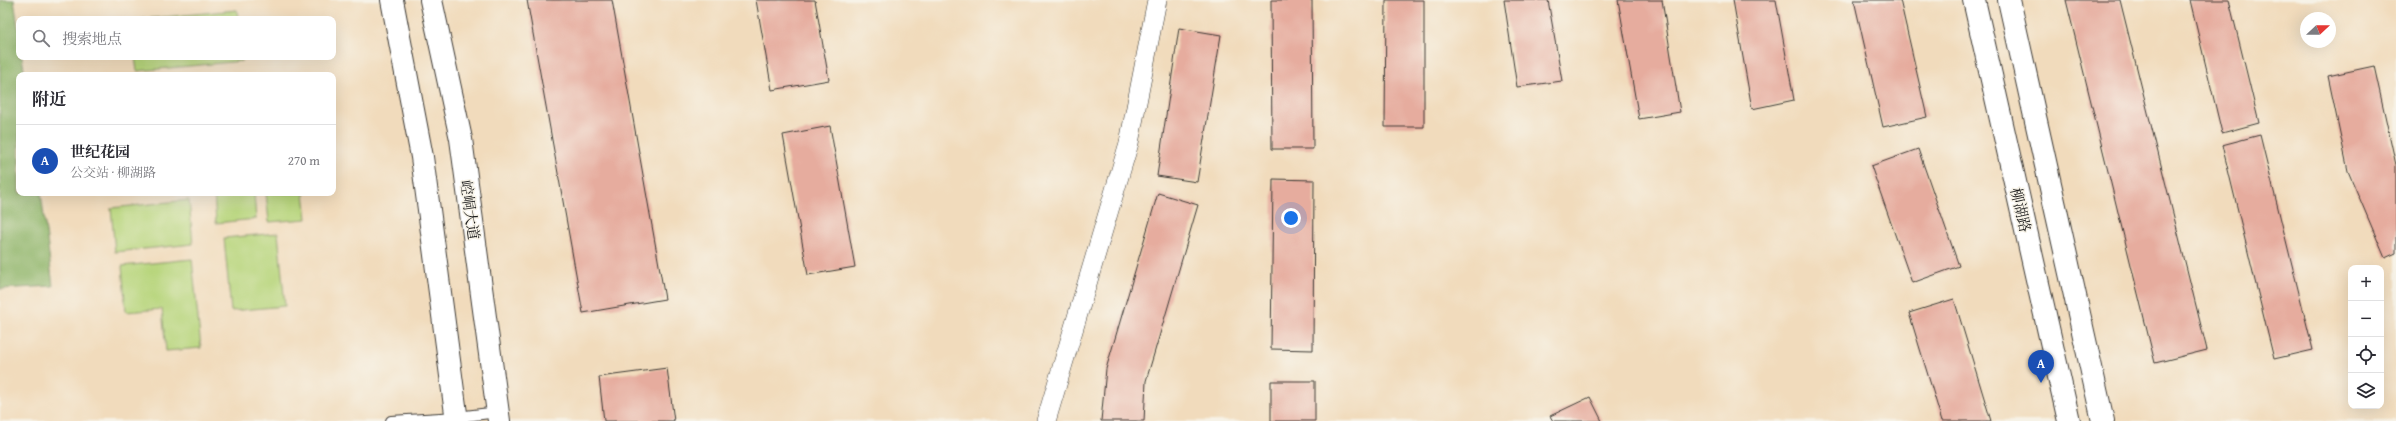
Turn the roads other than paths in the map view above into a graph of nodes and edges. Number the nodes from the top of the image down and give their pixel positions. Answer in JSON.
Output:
{"nodes":[{"id":1,"x":392,"y":0,"type":"edge"},
{"id":2,"x":431,"y":0,"type":"edge"},
{"id":3,"x":1157,"y":0,"type":"edge"},
{"id":4,"x":1974,"y":0,"type":"edge"},
{"id":5,"x":2009,"y":0,"type":"edge"},
{"id":6,"x":498,"y":416,"type":"edge"},
{"id":7,"x":457,"y":419,"type":"edge"},
{"id":8,"x":390,"y":421,"type":"edge"},
{"id":9,"x":1046,"y":421,"type":"edge"},
{"id":10,"x":2069,"y":421,"type":"edge"},
{"id":11,"x":2103,"y":421,"type":"edge"}],
"edges":[{"from":1,"to":7,"type":"main road"},
{"from":2,"to":6,"type":"main road","name":"崆峒大道"},
{"from":3,"to":9,"type":"street"},
{"from":4,"to":10,"type":"main road","name":"柳湖路"},
{"from":5,"to":11,"type":"main road"},
{"from":6,"to":7,"type":"lane"},
{"from":7,"to":8,"type":"lane"}]}
